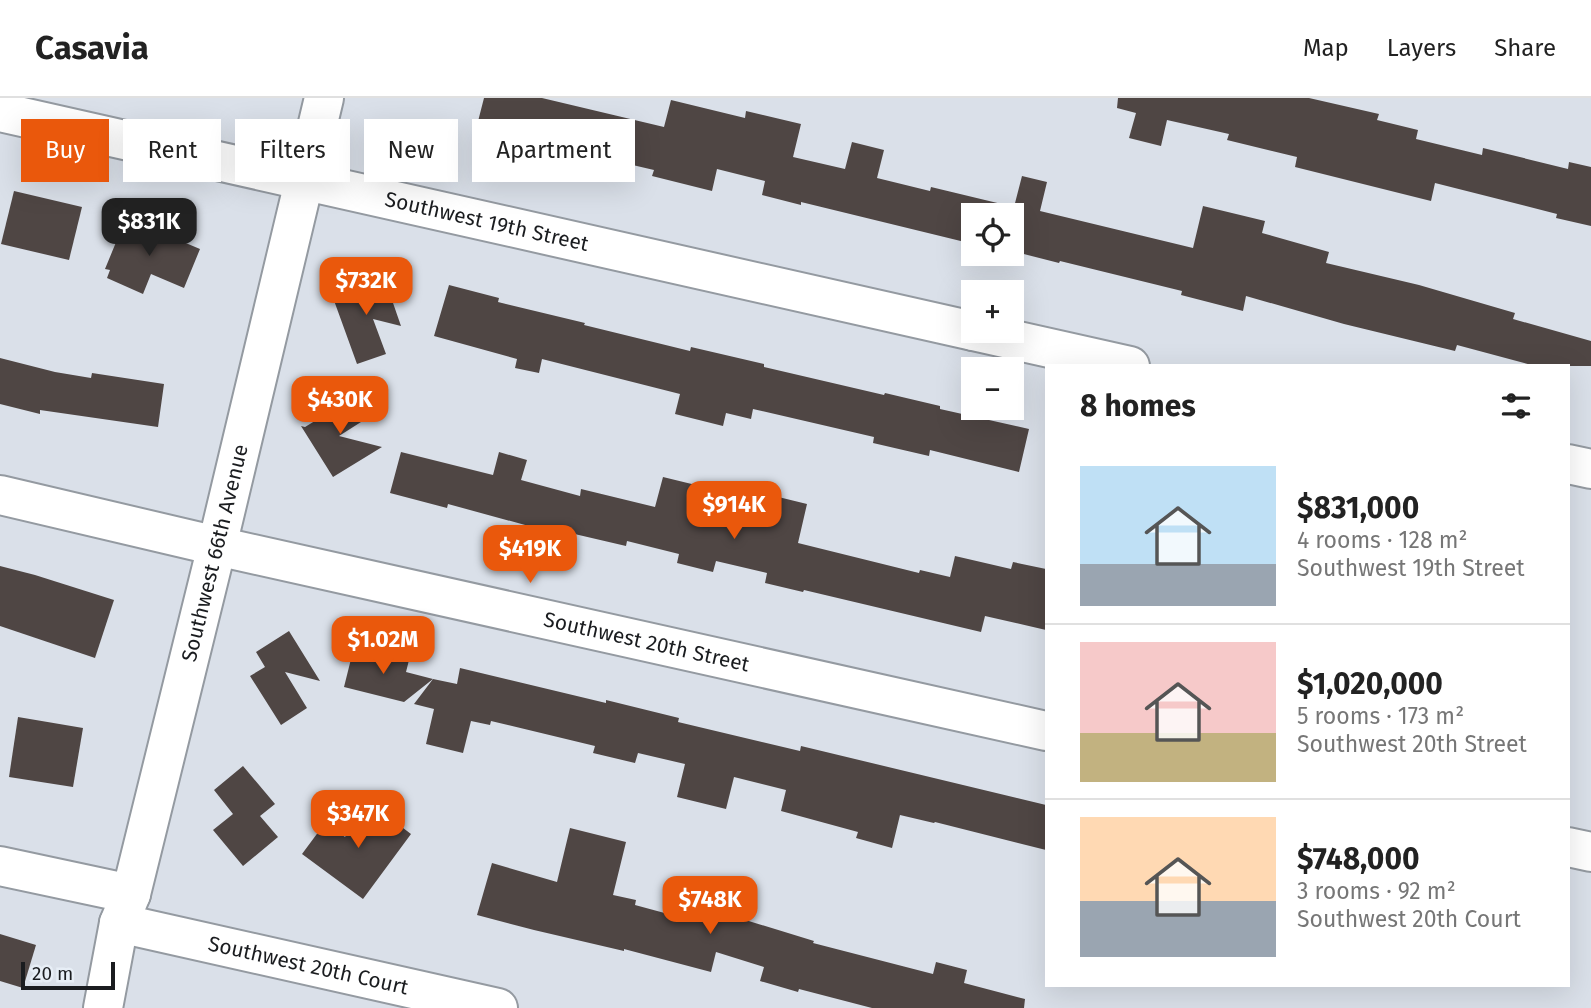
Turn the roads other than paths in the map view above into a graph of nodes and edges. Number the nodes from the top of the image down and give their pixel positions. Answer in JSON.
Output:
{"nodes":[{"id":1,"x":324,"y":98,"type":"edge"},
{"id":2,"x":0,"y":112,"type":"edge"},
{"id":3,"x":319,"y":119,"type":"edge"},
{"id":4,"x":235,"y":165,"type":"edge"},
{"id":5,"x":305,"y":182,"type":"edge"},
{"id":6,"x":309,"y":182,"type":"edge"},
{"id":7,"x":961,"y":328,"type":"edge"},
{"id":8,"x":1024,"y":342,"type":"edge"},
{"id":9,"x":1121,"y":364,"type":"edge"},
{"id":10,"x":1570,"y":464,"type":"edge"},
{"id":11,"x":1591,"y":469,"type":"edge"},
{"id":12,"x":0,"y":495,"type":"edge"},
{"id":13,"x":217,"y":546,"type":"junction"},
{"id":14,"x":1045,"y":730,"type":"edge"},
{"id":15,"x":1570,"y":847,"type":"edge"},
{"id":16,"x":1591,"y":852,"type":"edge"},
{"id":17,"x":0,"y":866,"type":"edge"},
{"id":18,"x":125,"y":909,"type":"junction"},
{"id":19,"x":103,"y":1008,"type":"edge"},
{"id":20,"x":498,"y":1008,"type":"edge"}],
"edges":[{"from":1,"to":3,"type":"street","name":"Southwest 66th Avenue"},
{"from":2,"to":4,"type":"street","name":"Southwest 19th Street"},
{"from":5,"to":13,"type":"street","name":"Southwest 66th Avenue"},
{"from":6,"to":7,"type":"street","name":"Southwest 19th Street"},
{"from":8,"to":9,"type":"street","name":"Southwest 19th Street"},
{"from":10,"to":11,"type":"street"},
{"from":12,"to":13,"type":"street","name":"Southwest 20th Street"},
{"from":13,"to":14,"type":"street","name":"Southwest 20th Street"},
{"from":13,"to":18,"type":"street","name":"Southwest 66th Avenue"},
{"from":15,"to":16,"type":"street"},
{"from":17,"to":18,"type":"street","name":"Southwest 20th Court"},
{"from":18,"to":19,"type":"street","name":"Southwest 66th Avenue"},
{"from":18,"to":20,"type":"street","name":"Southwest 20th Court"}]}
